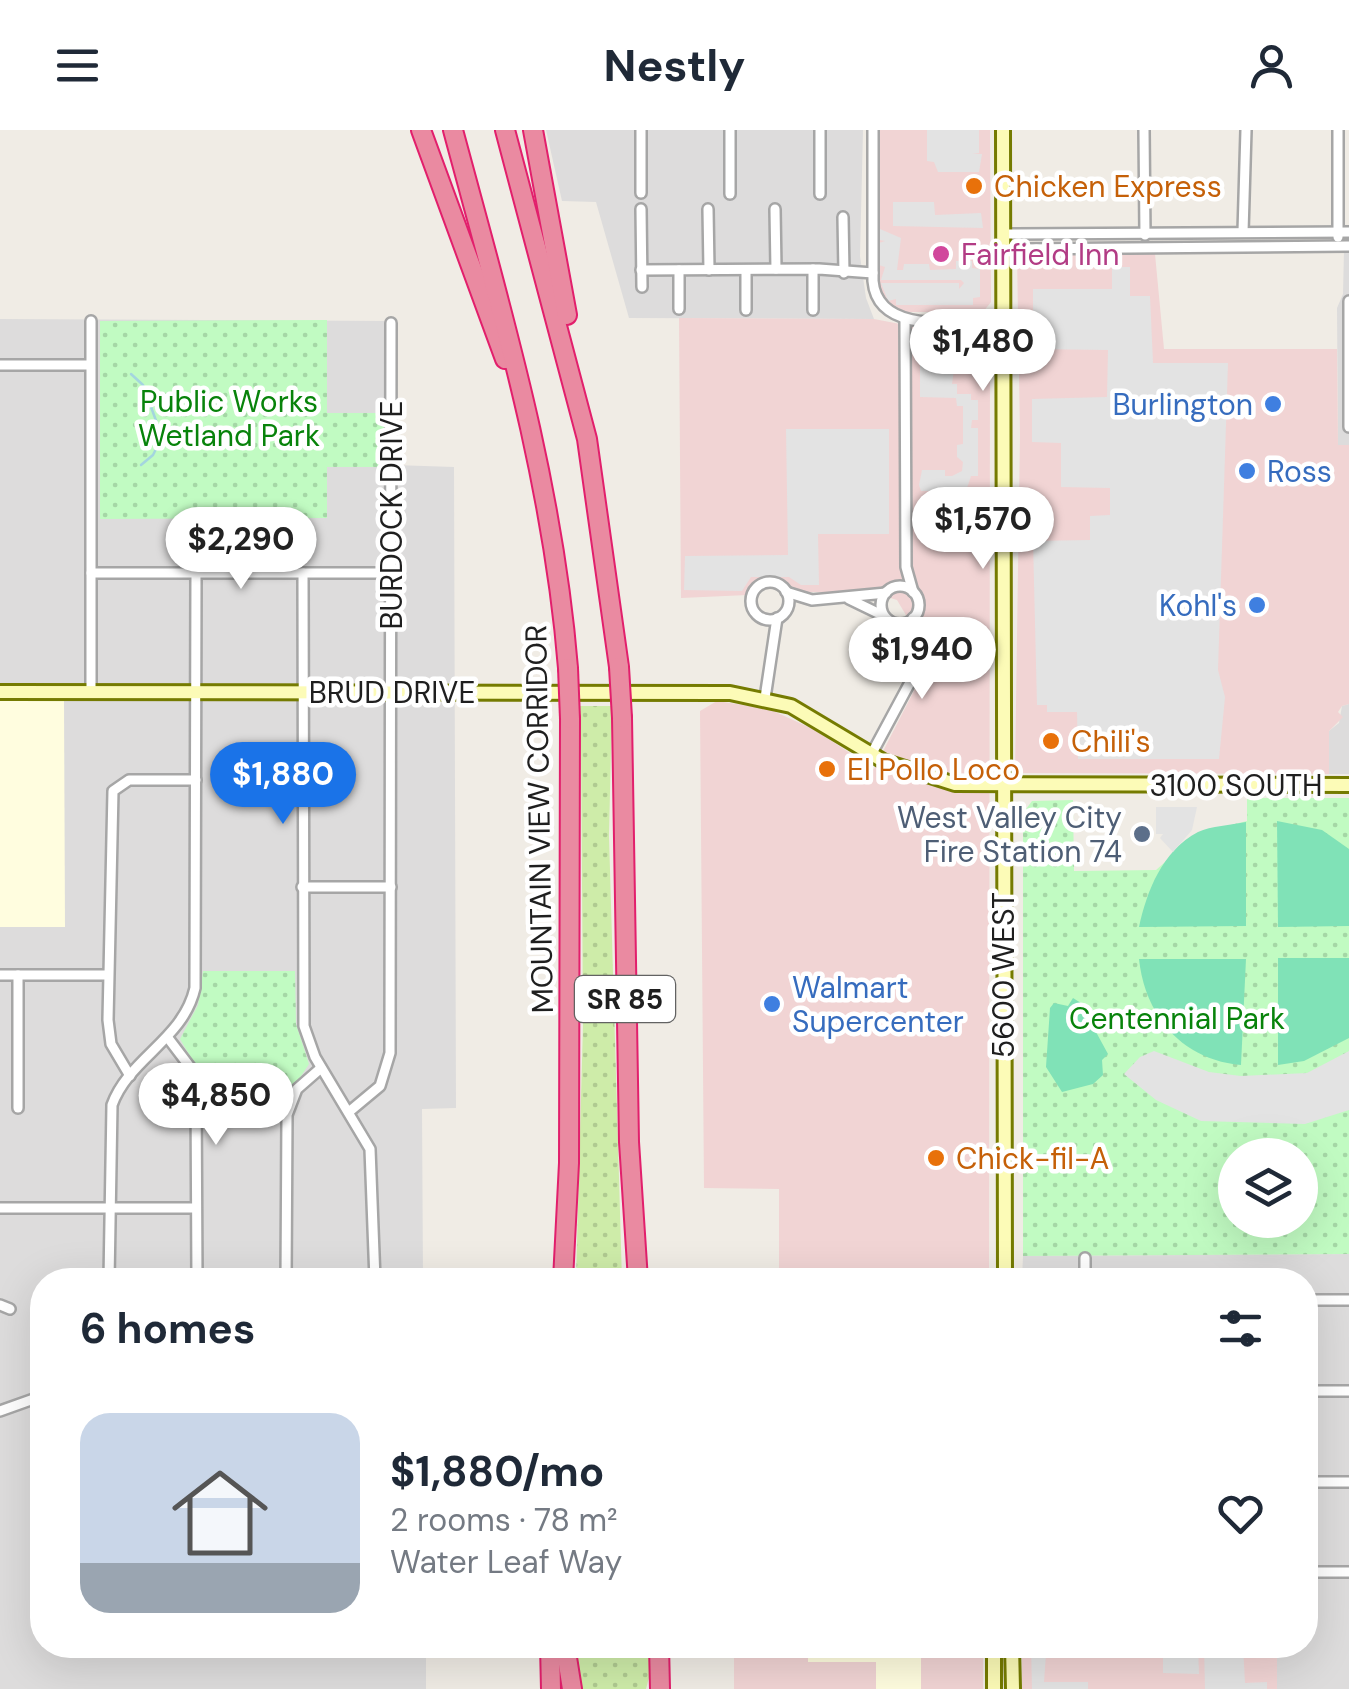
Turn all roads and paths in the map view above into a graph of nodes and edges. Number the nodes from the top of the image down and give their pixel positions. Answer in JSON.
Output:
{"nodes":[{"id":1,"x":421,"y":130,"type":"edge"},
{"id":2,"x":453,"y":130,"type":"edge"},
{"id":3,"x":505,"y":130,"type":"edge"},
{"id":4,"x":533,"y":130,"type":"edge"},
{"id":5,"x":641,"y":130,"type":"edge"},
{"id":6,"x":730,"y":130,"type":"edge"},
{"id":7,"x":820,"y":130,"type":"edge"},
{"id":8,"x":873,"y":130,"type":"edge"},
{"id":9,"x":1003,"y":130,"type":"edge"},
{"id":10,"x":1144,"y":130,"type":"edge"},
{"id":11,"x":1246,"y":130,"type":"edge"},
{"id":12,"x":1338,"y":130,"type":"edge"},
{"id":13,"x":1343,"y":188,"type":"edge"},
{"id":14,"x":641,"y":193,"type":"dead end"},
{"id":15,"x":730,"y":194,"type":"dead end"},
{"id":16,"x":820,"y":194,"type":"dead end"},
{"id":17,"x":641,"y":209,"type":"dead end"},
{"id":18,"x":708,"y":209,"type":"dead end"},
{"id":19,"x":776,"y":209,"type":"dead end"},
{"id":20,"x":843,"y":217,"type":"dead end"},
{"id":21,"x":1145,"y":232,"type":"junction"},
{"id":22,"x":1243,"y":232,"type":"junction"},
{"id":23,"x":1343,"y":233,"type":"edge"},
{"id":24,"x":1004,"y":234,"type":"junction"},
{"id":25,"x":1344,"y":246,"type":"edge"},
{"id":26,"x":1145,"y":248,"type":"junction"},
{"id":27,"x":1004,"y":249,"type":"junction"},
{"id":28,"x":776,"y":269,"type":"junction"},
{"id":29,"x":813,"y":269,"type":"junction"},
{"id":30,"x":642,"y":270,"type":"junction"},
{"id":31,"x":679,"y":270,"type":"junction"},
{"id":32,"x":709,"y":270,"type":"junction"},
{"id":33,"x":746,"y":270,"type":"junction"},
{"id":34,"x":844,"y":272,"type":"junction"},
{"id":35,"x":872,"y":273,"type":"junction"},
{"id":36,"x":642,"y":287,"type":"dead end"},
{"id":37,"x":1349,"y":301,"type":"edge"},
{"id":38,"x":679,"y":308,"type":"dead end"},
{"id":39,"x":746,"y":310,"type":"dead end"},
{"id":40,"x":813,"y":310,"type":"dead end"},
{"id":41,"x":905,"y":320,"type":"junction"},
{"id":42,"x":1004,"y":320,"type":"junction"},
{"id":43,"x":90,"y":321,"type":"dead end"},
{"id":44,"x":392,"y":324,"type":"dead end"},
{"id":45,"x":0,"y":365,"type":"edge"},
{"id":46,"x":90,"y":365,"type":"junction"},
{"id":47,"x":1347,"y":394,"type":"edge"},
{"id":48,"x":577,"y":395,"type":"junction"},
{"id":49,"x":1349,"y":427,"type":"edge"},
{"id":50,"x":906,"y":567,"type":"junction"},
{"id":51,"x":196,"y":572,"type":"junction"},
{"id":52,"x":91,"y":573,"type":"junction"},
{"id":53,"x":302,"y":573,"type":"junction"},
{"id":54,"x":392,"y":573,"type":"junction"},
{"id":55,"x":889,"y":590,"type":"junction"},
{"id":56,"x":786,"y":592,"type":"junction"},
{"id":57,"x":913,"y":592,"type":"junction"},
{"id":58,"x":812,"y":600,"type":"junction"},
{"id":59,"x":849,"y":600,"type":"junction"},
{"id":60,"x":787,"y":608,"type":"junction"},
{"id":61,"x":762,"y":618,"type":"junction"},
{"id":62,"x":777,"y":618,"type":"junction"},
{"id":63,"x":886,"y":618,"type":"junction"},
{"id":64,"x":914,"y":618,"type":"junction"},
{"id":65,"x":903,"y":623,"type":"junction"},
{"id":66,"x":565,"y":625,"type":"junction"},
{"id":67,"x":915,"y":638,"type":"junction"},
{"id":68,"x":770,"y":640,"type":"junction"},
{"id":69,"x":0,"y":692,"type":"edge"},
{"id":70,"x":91,"y":692,"type":"junction"},
{"id":71,"x":196,"y":692,"type":"junction"},
{"id":72,"x":302,"y":692,"type":"junction"},
{"id":73,"x":391,"y":692,"type":"junction"},
{"id":74,"x":765,"y":698,"type":"junction"},
{"id":75,"x":870,"y":755,"type":"junction"},
{"id":76,"x":196,"y":780,"type":"junction"},
{"id":77,"x":1349,"y":785,"type":"edge"},
{"id":78,"x":1002,"y":786,"type":"junction"},
{"id":79,"x":302,"y":887,"type":"junction"},
{"id":80,"x":391,"y":887,"type":"junction"},
{"id":81,"x":18,"y":974,"type":"junction"},
{"id":82,"x":108,"y":974,"type":"junction"},
{"id":83,"x":0,"y":975,"type":"edge"},
{"id":84,"x":168,"y":1038,"type":"junction"},
{"id":85,"x":322,"y":1068,"type":"junction"},
{"id":86,"x":130,"y":1076,"type":"junction"},
{"id":87,"x":18,"y":1108,"type":"dead end"},
{"id":88,"x":350,"y":1111,"type":"junction"},
{"id":89,"x":0,"y":1208,"type":"edge"},
{"id":90,"x":108,"y":1208,"type":"junction"},
{"id":91,"x":196,"y":1208,"type":"junction"},
{"id":92,"x":1085,"y":1258,"type":"dead end"},
{"id":93,"x":109,"y":1268,"type":"edge"},
{"id":94,"x":197,"y":1268,"type":"edge"},
{"id":95,"x":286,"y":1268,"type":"edge"},
{"id":96,"x":375,"y":1268,"type":"edge"},
{"id":97,"x":563,"y":1268,"type":"edge"},
{"id":98,"x":637,"y":1268,"type":"edge"},
{"id":99,"x":1004,"y":1268,"type":"edge"},
{"id":100,"x":1085,"y":1268,"type":"edge"},
{"id":101,"x":1318,"y":1300,"type":"edge"},
{"id":102,"x":1349,"y":1300,"type":"edge"},
{"id":103,"x":1349,"y":1391,"type":"edge"},
{"id":104,"x":1318,"y":1392,"type":"edge"},
{"id":105,"x":30,"y":1400,"type":"edge"},
{"id":106,"x":0,"y":1411,"type":"edge"},
{"id":107,"x":1318,"y":1482,"type":"edge"},
{"id":108,"x":1349,"y":1482,"type":"edge"},
{"id":109,"x":1318,"y":1572,"type":"edge"},
{"id":110,"x":1349,"y":1572,"type":"edge"},
{"id":111,"x":554,"y":1658,"type":"edge"},
{"id":112,"x":567,"y":1658,"type":"edge"},
{"id":113,"x":661,"y":1658,"type":"edge"},
{"id":114,"x":994,"y":1658,"type":"edge"},
{"id":115,"x":1012,"y":1658,"type":"edge"},
{"id":116,"x":660,"y":1686,"type":"edge"},
{"id":117,"x":554,"y":1689,"type":"edge"},
{"id":118,"x":572,"y":1689,"type":"edge"},
{"id":119,"x":994,"y":1689,"type":"edge"},
{"id":120,"x":1012,"y":1689,"type":"edge"}],
"edges":[{"from":1,"to":66,"type":"highway"},
{"from":2,"to":66,"type":"highway","name":"MOUNTAIN VIEW CORRIDOR","number":"SR 85"},
{"from":3,"to":48,"type":"highway","number":"SR 85"},
{"from":4,"to":48,"type":"highway"},
{"from":5,"to":14,"type":"street"},
{"from":6,"to":15,"type":"street"},
{"from":7,"to":16,"type":"street"},
{"from":8,"to":35,"type":"street"},
{"from":9,"to":24,"type":"main road","name":"5600 WEST"},
{"from":10,"to":21,"type":"street"},
{"from":11,"to":22,"type":"street"},
{"from":12,"to":13,"type":"street"},
{"from":13,"to":23,"type":"street"},
{"from":17,"to":30,"type":"street"},
{"from":18,"to":32,"type":"street"},
{"from":19,"to":28,"type":"street"},
{"from":20,"to":34,"type":"street"},
{"from":21,"to":22,"type":"street"},
{"from":21,"to":24,"type":"street"},
{"from":21,"to":26,"type":"street"},
{"from":22,"to":23,"type":"street"},
{"from":23,"to":25,"type":"street"},
{"from":24,"to":27,"type":"main road","name":"5600 WEST"},
{"from":25,"to":26,"type":"street"},
{"from":26,"to":27,"type":"street"},
{"from":27,"to":42,"type":"main road","name":"5600 WEST"},
{"from":28,"to":29,"type":"street"},
{"from":28,"to":33,"type":"street"},
{"from":29,"to":34,"type":"street"},
{"from":29,"to":40,"type":"street"},
{"from":30,"to":31,"type":"street"},
{"from":30,"to":36,"type":"street"},
{"from":31,"to":32,"type":"street"},
{"from":31,"to":38,"type":"street"},
{"from":32,"to":33,"type":"street"},
{"from":33,"to":39,"type":"street"},
{"from":34,"to":35,"type":"street"},
{"from":35,"to":41,"type":"street"},
{"from":37,"to":47,"type":"street"},
{"from":41,"to":42,"type":"street"},
{"from":41,"to":50,"type":"street"},
{"from":42,"to":78,"type":"main road","name":"5600 WEST"},
{"from":43,"to":46,"type":"street"},
{"from":44,"to":54,"type":"street","name":"BURDOCK DRIVE"},
{"from":45,"to":46,"type":"street"},
{"from":46,"to":52,"type":"street"},
{"from":47,"to":49,"type":"street"},
{"from":48,"to":98,"type":"highway","number":"SR 85","bridge":true},
{"from":50,"to":55,"type":"street"},
{"from":50,"to":57,"type":"street"},
{"from":51,"to":52,"type":"street"},
{"from":51,"to":53,"type":"street"},
{"from":51,"to":71,"type":"street"},
{"from":52,"to":70,"type":"street"},
{"from":53,"to":54,"type":"street"},
{"from":53,"to":72,"type":"street"},
{"from":54,"to":73,"type":"street","name":"BURDOCK DRIVE"},
{"from":55,"to":57,"type":"street"},
{"from":55,"to":59,"type":"street"},
{"from":55,"to":63,"type":"street"},
{"from":56,"to":58,"type":"street"},
{"from":56,"to":60,"type":"street"},
{"from":56,"to":61,"type":"street"},
{"from":57,"to":64,"type":"street"},
{"from":58,"to":59,"type":"street"},
{"from":58,"to":60,"type":"street"},
{"from":59,"to":63,"type":"street"},
{"from":60,"to":62,"type":"street"},
{"from":61,"to":62,"type":"street"},
{"from":61,"to":68,"type":"street"},
{"from":62,"to":68,"type":"street"},
{"from":63,"to":65,"type":"street"},
{"from":64,"to":65,"type":"street"},
{"from":64,"to":67,"type":"street"},
{"from":65,"to":67,"type":"street"},
{"from":66,"to":97,"type":"highway","name":"MOUNTAIN VIEW CORRIDOR","number":"SR 85","bridge":true},
{"from":67,"to":75,"type":"street"},
{"from":68,"to":74,"type":"street"},
{"from":69,"to":70,"type":"main road","name":"BRUD DRIVE"},
{"from":70,"to":71,"type":"main road","name":"BRUD DRIVE"},
{"from":71,"to":72,"type":"main road","name":"BRUD DRIVE"},
{"from":71,"to":76,"type":"street"},
{"from":72,"to":73,"type":"main road","name":"BRUD DRIVE"},
{"from":72,"to":79,"type":"street"},
{"from":73,"to":74,"type":"main road","name":"BRUD DRIVE"},
{"from":73,"to":80,"type":"street","name":"BURDOCK DRIVE"},
{"from":74,"to":75,"type":"main road","name":"BRUD DRIVE"},
{"from":75,"to":78,"type":"main road","name":"BRUD DRIVE"},
{"from":76,"to":82,"type":"street"},
{"from":76,"to":84,"type":"street"},
{"from":77,"to":78,"type":"main road","name":"3100 SOUTH"},
{"from":78,"to":99,"type":"main road","name":"5600 WEST"},
{"from":79,"to":80,"type":"street"},
{"from":79,"to":85,"type":"street"},
{"from":80,"to":88,"type":"street","name":"BURDOCK DRIVE"},
{"from":81,"to":82,"type":"street"},
{"from":81,"to":83,"type":"street"},
{"from":81,"to":87,"type":"street"},
{"from":82,"to":86,"type":"street"},
{"from":84,"to":86,"type":"street"},
{"from":84,"to":91,"type":"street"},
{"from":85,"to":88,"type":"street"},
{"from":85,"to":95,"type":"street"},
{"from":86,"to":90,"type":"street"},
{"from":88,"to":96,"type":"street"},
{"from":89,"to":90,"type":"street"},
{"from":90,"to":91,"type":"street"},
{"from":90,"to":93,"type":"street"},
{"from":91,"to":94,"type":"street"},
{"from":92,"to":100,"type":"street"},
{"from":101,"to":102,"type":"street"},
{"from":103,"to":104,"type":"street"},
{"from":105,"to":106,"type":"street"},
{"from":107,"to":108,"type":"street"},
{"from":109,"to":110,"type":"street"},
{"from":111,"to":117,"type":"highway"},
{"from":112,"to":118,"type":"highway"},
{"from":113,"to":116,"type":"highway"},
{"from":114,"to":119,"type":"main road"},
{"from":115,"to":120,"type":"main road"}]}
